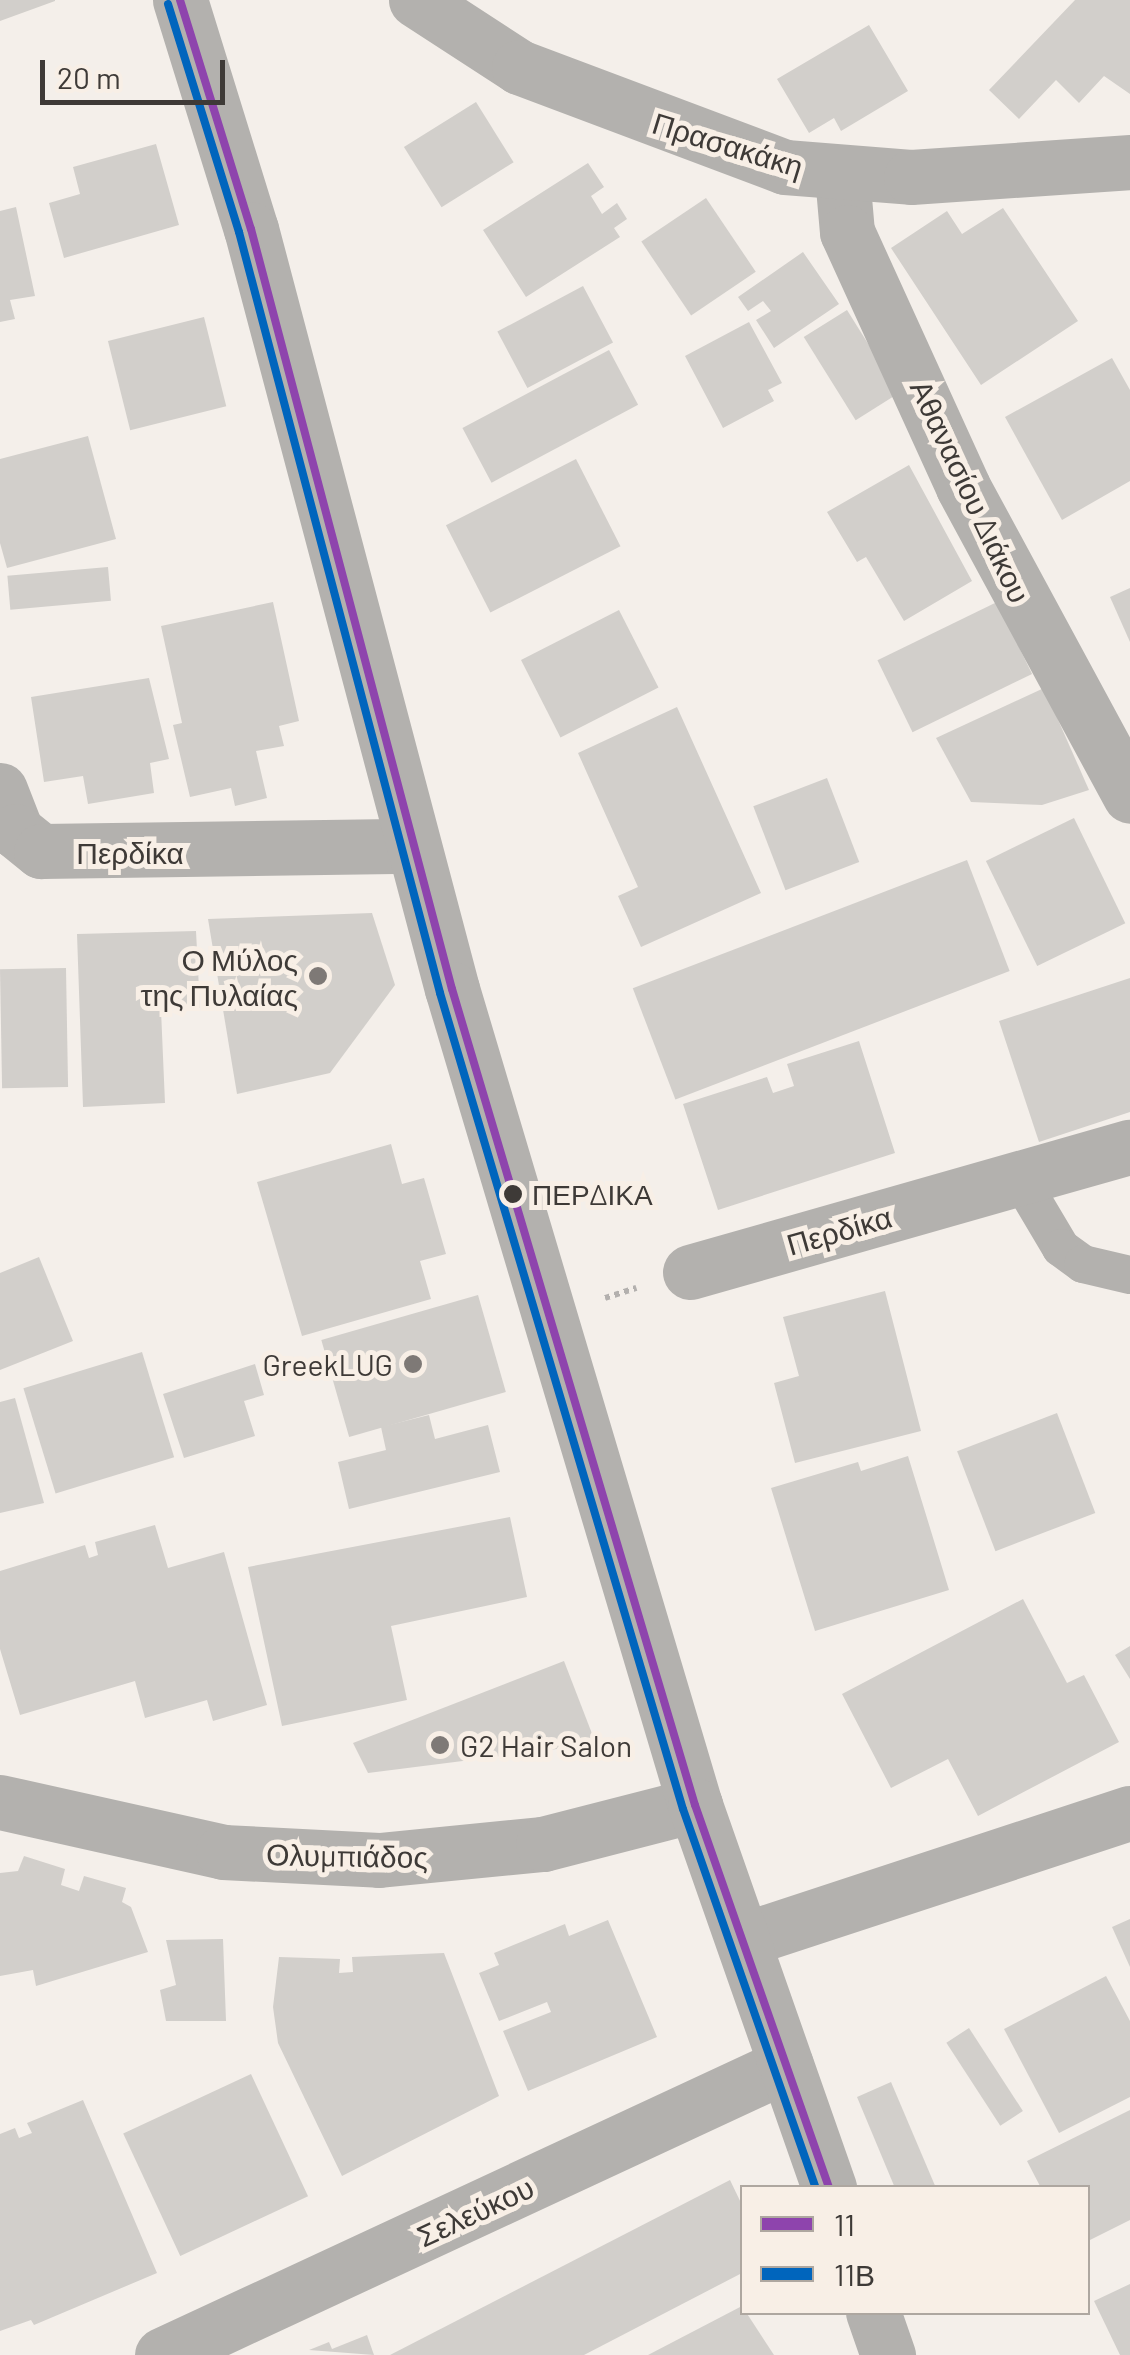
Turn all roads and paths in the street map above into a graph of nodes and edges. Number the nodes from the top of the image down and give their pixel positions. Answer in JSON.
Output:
{"nodes":[{"id":1,"x":180,"y":0,"type":"edge"},
{"id":2,"x":416,"y":0,"type":"edge"},
{"id":3,"x":1130,"y":162,"type":"edge"},
{"id":4,"x":842,"y":175,"type":"junction"},
{"id":5,"x":0,"y":790,"type":"edge"},
{"id":6,"x":1130,"y":796,"type":"edge"},
{"id":7,"x":413,"y":846,"type":"junction"},
{"id":8,"x":1130,"y":1147,"type":"edge"},
{"id":9,"x":1020,"y":1179,"type":"junction"},
{"id":10,"x":690,"y":1272,"type":"joint"},
{"id":11,"x":1130,"y":1275,"type":"edge"},
{"id":12,"x":549,"y":1314,"type":"junction"},
{"id":13,"x":0,"y":1802,"type":"edge"},
{"id":14,"x":695,"y":1805,"type":"junction"},
{"id":15,"x":1130,"y":1814,"type":"edge"},
{"id":16,"x":743,"y":1940,"type":"junction"},
{"id":17,"x":786,"y":2064,"type":"junction"},
{"id":18,"x":828,"y":2185,"type":"edge"},
{"id":19,"x":874,"y":2315,"type":"edge"},
{"id":20,"x":162,"y":2355,"type":"edge"},
{"id":21,"x":888,"y":2355,"type":"edge"}],
"edges":[{"from":1,"to":7,"type":"street"},
{"from":2,"to":4,"type":"street","name":"Πρασακάκη"},
{"from":3,"to":4,"type":"street","name":"Πρασακάκη"},
{"from":4,"to":6,"type":"street","name":"Αθανασίου Διάκου"},
{"from":5,"to":7,"type":"street","name":"Περδίκα"},
{"from":7,"to":12,"type":"street"},
{"from":8,"to":9,"type":"street","name":"Περδίκα"},
{"from":9,"to":10,"type":"street","name":"Περδίκα"},
{"from":9,"to":11,"type":"lane"},
{"from":10,"to":12,"type":"path"},
{"from":12,"to":14,"type":"street"},
{"from":13,"to":14,"type":"street","name":"Ολυμπιάδος"},
{"from":14,"to":16,"type":"street"},
{"from":15,"to":16,"type":"street"},
{"from":16,"to":17,"type":"street"},
{"from":17,"to":18,"type":"street"},
{"from":17,"to":20,"type":"street","name":"Σελεύκου"},
{"from":19,"to":21,"type":"street"}]}
